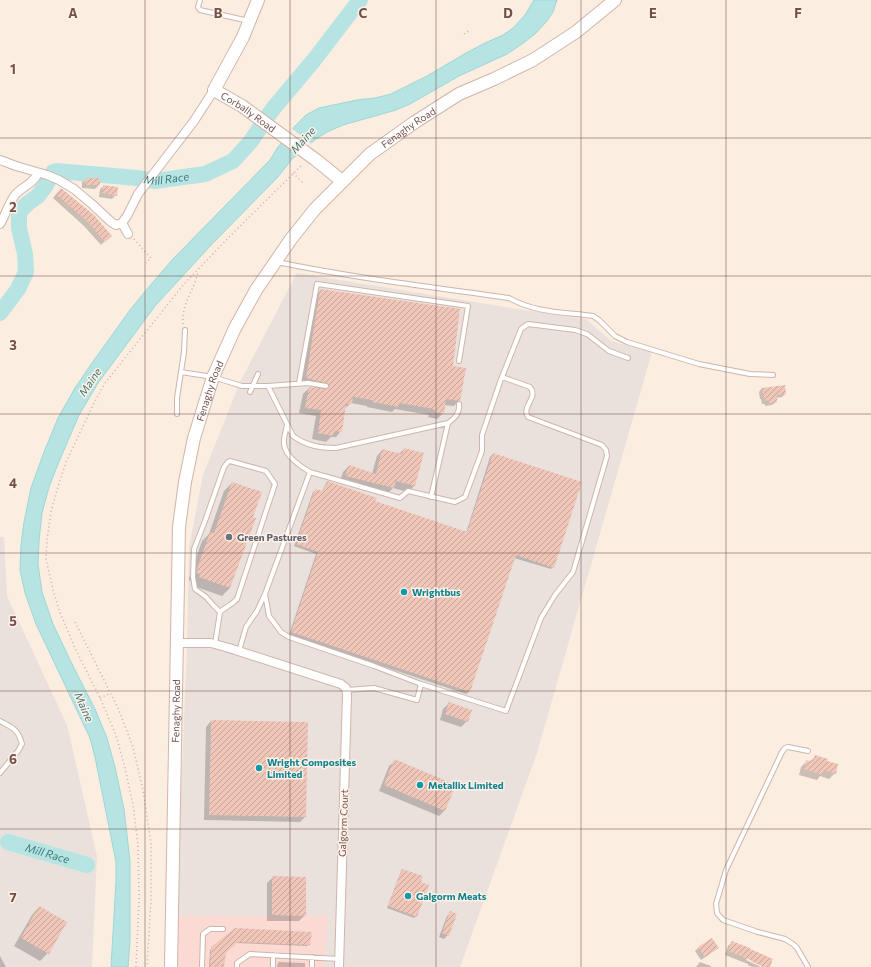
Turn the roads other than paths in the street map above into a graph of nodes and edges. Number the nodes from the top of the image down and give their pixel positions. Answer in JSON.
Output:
{"nodes":[{"id":1,"x":200,"y":0,"type":"edge"},
{"id":2,"x":258,"y":0,"type":"edge"},
{"id":3,"x":615,"y":0,"type":"edge"},
{"id":4,"x":249,"y":21,"type":"junction"},
{"id":5,"x":214,"y":90,"type":"junction"},
{"id":6,"x":0,"y":160,"type":"edge"},
{"id":7,"x":38,"y":173,"type":"junction"},
{"id":8,"x":342,"y":182,"type":"junction"},
{"id":9,"x":122,"y":223,"type":"junction"},
{"id":10,"x":0,"y":224,"type":"edge"},
{"id":11,"x":128,"y":234,"type":"road end"},
{"id":12,"x":275,"y":262,"type":"junction"},
{"id":13,"x":185,"y":330,"type":"road end"},
{"id":14,"x":628,"y":358,"type":"dead end"},
{"id":15,"x":459,"y":361,"type":"dead end"},
{"id":16,"x":181,"y":372,"type":"junction"},
{"id":17,"x":258,"y":374,"type":"dead end"},
{"id":18,"x":773,"y":375,"type":"dead end"},
{"id":19,"x":214,"y":377,"type":"junction"},
{"id":20,"x":502,"y":377,"type":"junction"},
{"id":21,"x":299,"y":383,"type":"junction"},
{"id":22,"x":253,"y":386,"type":"junction"},
{"id":23,"x":268,"y":386,"type":"junction"},
{"id":24,"x":326,"y":386,"type":"dead end"},
{"id":25,"x":250,"y":392,"type":"dead end"},
{"id":26,"x":459,"y":404,"type":"dead end"},
{"id":27,"x":176,"y":414,"type":"dead end"},
{"id":28,"x":448,"y":423,"type":"junction"},
{"id":29,"x":288,"y":425,"type":"junction"},
{"id":30,"x":310,"y":472,"type":"junction"},
{"id":31,"x":431,"y":497,"type":"junction"},
{"id":32,"x":265,"y":594,"type":"junction"},
{"id":33,"x":220,"y":612,"type":"junction"},
{"id":34,"x":176,"y":643,"type":"junction"},
{"id":35,"x":215,"y":644,"type":"junction"},
{"id":36,"x":239,"y":651,"type":"junction"},
{"id":37,"x":421,"y":684,"type":"junction"},
{"id":38,"x":347,"y":690,"type":"junction"},
{"id":39,"x":0,"y":721,"type":"edge"},
{"id":40,"x":808,"y":751,"type":"dead end"},
{"id":41,"x":0,"y":773,"type":"edge"},
{"id":42,"x":223,"y":929,"type":"dead end"},
{"id":43,"x":273,"y":955,"type":"junction"},
{"id":44,"x":312,"y":957,"type":"junction"},
{"id":45,"x":339,"y":963,"type":"edge"},
{"id":46,"x":171,"y":967,"type":"edge"},
{"id":47,"x":202,"y":967,"type":"edge"},
{"id":48,"x":237,"y":967,"type":"edge"},
{"id":49,"x":273,"y":967,"type":"edge"},
{"id":50,"x":312,"y":967,"type":"edge"},
{"id":51,"x":808,"y":967,"type":"edge"}],
"edges":[{"from":1,"to":4,"type":"lane"},
{"from":2,"to":4,"type":"street","name":"Corbally Road"},
{"from":3,"to":8,"type":"street","name":"Fenaghy Road"},
{"from":4,"to":5,"type":"street","name":"Corbally Road"},
{"from":5,"to":8,"type":"street","name":"Corbally Road"},
{"from":5,"to":9,"type":"street"},
{"from":6,"to":7,"type":"street"},
{"from":7,"to":9,"type":"street"},
{"from":7,"to":10,"type":"street"},
{"from":8,"to":12,"type":"street","name":"Fenaghy Road"},
{"from":9,"to":11,"type":"street"},
{"from":12,"to":18,"type":"lane"},
{"from":12,"to":19,"type":"street","name":"Fenaghy Road"},
{"from":13,"to":16,"type":"lane"},
{"from":14,"to":20,"type":"lane"},
{"from":15,"to":21,"type":"lane"},
{"from":16,"to":19,"type":"lane"},
{"from":16,"to":27,"type":"lane"},
{"from":17,"to":22,"type":"lane"},
{"from":19,"to":22,"type":"lane"},
{"from":19,"to":34,"type":"street","name":"Fenaghy Road"},
{"from":20,"to":31,"type":"lane"},
{"from":20,"to":37,"type":"lane"},
{"from":21,"to":23,"type":"lane"},
{"from":21,"to":24,"type":"lane"},
{"from":22,"to":23,"type":"lane"},
{"from":22,"to":25,"type":"lane"},
{"from":23,"to":29,"type":"lane"},
{"from":26,"to":28,"type":"lane"},
{"from":28,"to":29,"type":"lane"},
{"from":28,"to":31,"type":"lane"},
{"from":29,"to":30,"type":"lane"},
{"from":30,"to":31,"type":"lane"},
{"from":30,"to":32,"type":"lane"},
{"from":32,"to":36,"type":"lane"},
{"from":32,"to":37,"type":"lane"},
{"from":33,"to":33,"type":"lane"},
{"from":33,"to":35,"type":"lane"},
{"from":34,"to":35,"type":"street"},
{"from":34,"to":46,"type":"street","name":"Fenaghy Road"},
{"from":35,"to":36,"type":"street"},
{"from":36,"to":38,"type":"street"},
{"from":37,"to":38,"type":"lane"},
{"from":38,"to":45,"type":"street","name":"Galgorm Court"},
{"from":39,"to":41,"type":"lane"},
{"from":40,"to":51,"type":"lane"},
{"from":42,"to":47,"type":"lane"},
{"from":43,"to":44,"type":"lane"},
{"from":43,"to":48,"type":"lane"},
{"from":43,"to":49,"type":"lane"},
{"from":44,"to":45,"type":"lane"},
{"from":44,"to":50,"type":"lane"}]}
